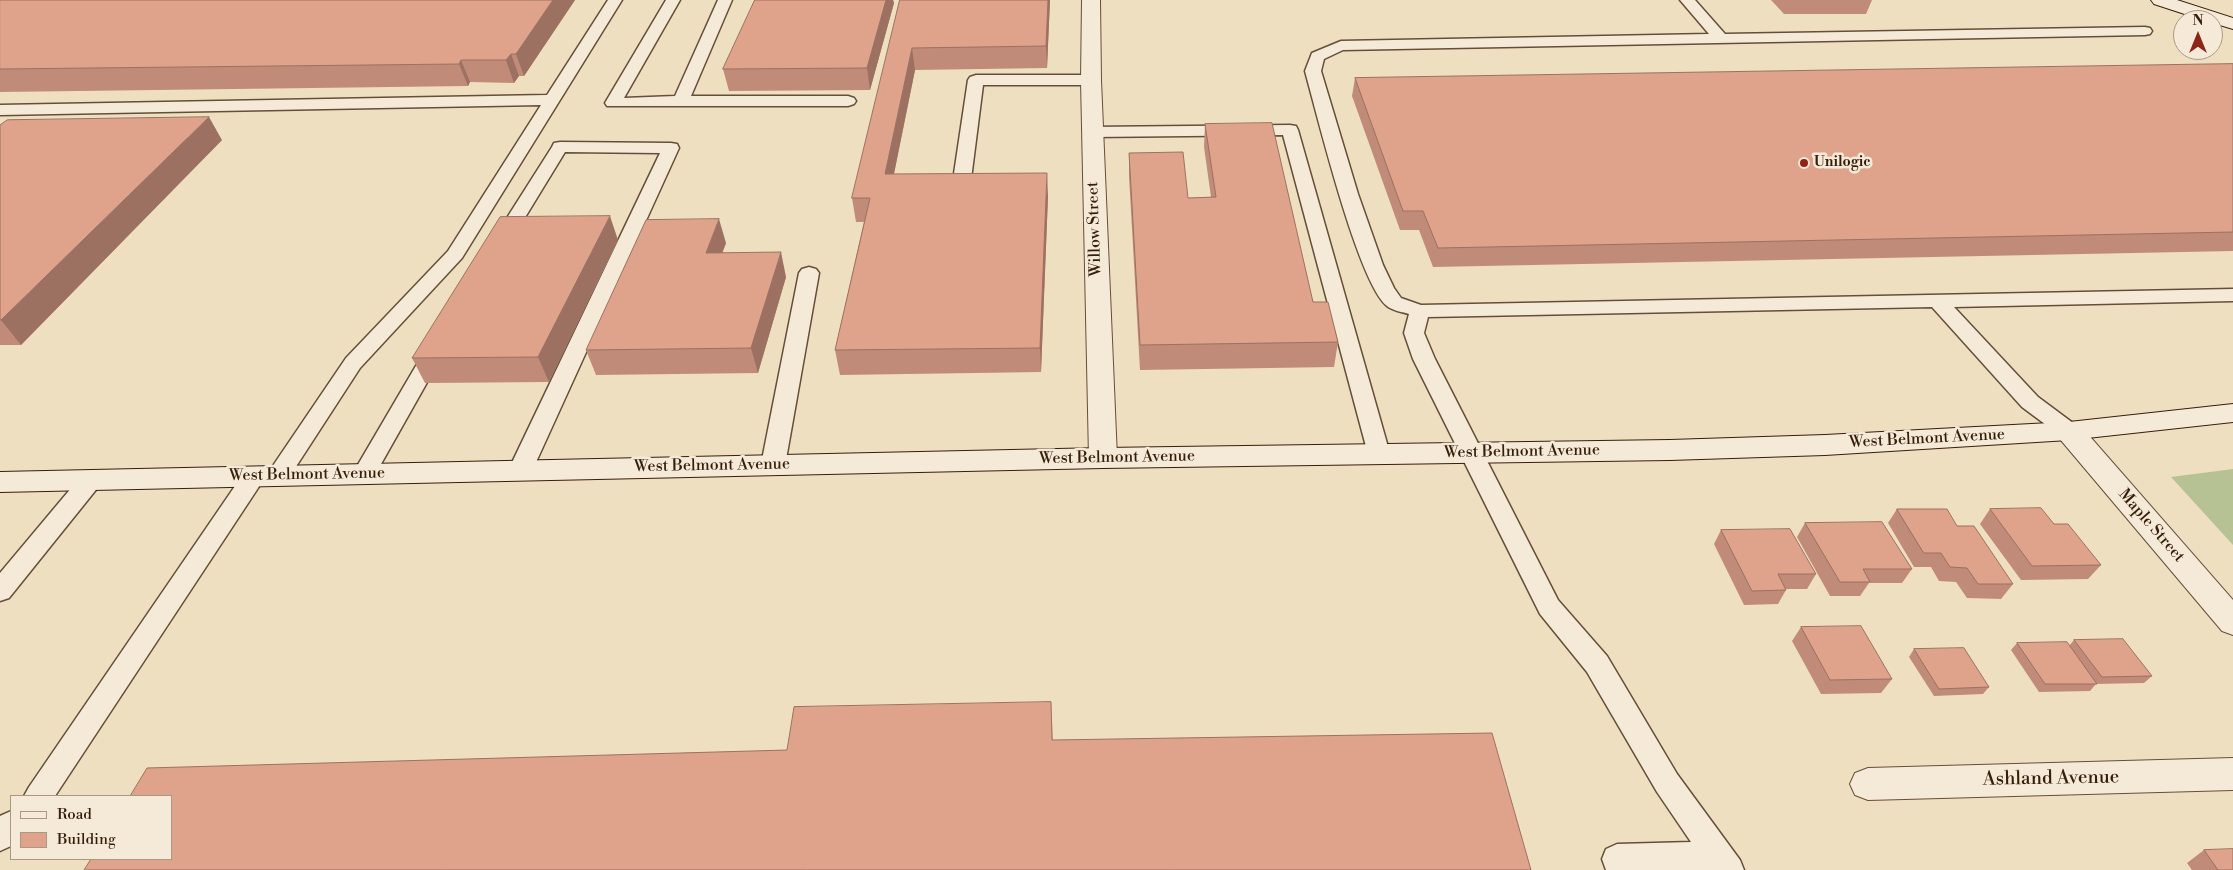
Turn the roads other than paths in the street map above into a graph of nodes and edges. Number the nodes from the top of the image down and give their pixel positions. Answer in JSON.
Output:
{"nodes":[{"id":1,"x":615,"y":0,"type":"edge"},
{"id":2,"x":673,"y":0,"type":"edge"},
{"id":3,"x":725,"y":0,"type":"edge"},
{"id":4,"x":1091,"y":0,"type":"edge"},
{"id":5,"x":1687,"y":0,"type":"edge"},
{"id":6,"x":2160,"y":0,"type":"edge"},
{"id":7,"x":2198,"y":0,"type":"edge"},
{"id":8,"x":2233,"y":10,"type":"edge"},
{"id":9,"x":2233,"y":24,"type":"edge"},
{"id":10,"x":2145,"y":31,"type":"dead end"},
{"id":11,"x":1720,"y":37,"type":"junction"},
{"id":12,"x":1091,"y":80,"type":"junction"},
{"id":13,"x":552,"y":100,"type":"junction"},
{"id":14,"x":681,"y":101,"type":"junction"},
{"id":15,"x":848,"y":101,"type":"dead end"},
{"id":16,"x":0,"y":110,"type":"edge"},
{"id":17,"x":1092,"y":132,"type":"junction"},
{"id":18,"x":960,"y":187,"type":"edge"},
{"id":19,"x":492,"y":256,"type":"edge"},
{"id":20,"x":809,"y":273,"type":"dead end"},
{"id":21,"x":2233,"y":295,"type":"edge"},
{"id":22,"x":1938,"y":301,"type":"junction"},
{"id":23,"x":1420,"y":311,"type":"junction"},
{"id":24,"x":447,"y":329,"type":"edge"},
{"id":25,"x":2233,"y":413,"type":"edge"},
{"id":26,"x":2069,"y":431,"type":"junction"},
{"id":27,"x":1474,"y":453,"type":"junction"},
{"id":28,"x":1379,"y":454,"type":"junction"},
{"id":29,"x":1103,"y":458,"type":"junction"},
{"id":30,"x":773,"y":465,"type":"junction"},
{"id":31,"x":520,"y":471,"type":"junction"},
{"id":32,"x":364,"y":474,"type":"junction"},
{"id":33,"x":266,"y":476,"type":"junction"},
{"id":34,"x":91,"y":480,"type":"junction"},
{"id":35,"x":0,"y":482,"type":"edge"},
{"id":36,"x":0,"y":591,"type":"edge"},
{"id":37,"x":2233,"y":622,"type":"edge"},
{"id":38,"x":2233,"y":774,"type":"edge"},
{"id":39,"x":1868,"y":784,"type":"dead end"},
{"id":40,"x":40,"y":795,"type":"edge"},
{"id":41,"x":10,"y":826,"type":"edge"},
{"id":42,"x":0,"y":836,"type":"edge"},
{"id":43,"x":1723,"y":862,"type":"edge"},
{"id":44,"x":1621,"y":870,"type":"edge"}],
"edges":[{"from":1,"to":13,"type":"lane"},
{"from":2,"to":14,"type":"lane"},
{"from":3,"to":14,"type":"lane"},
{"from":4,"to":12,"type":"main road","name":"Willow Street"},
{"from":5,"to":11,"type":"lane"},
{"from":6,"to":9,"type":"main road"},
{"from":7,"to":8,"type":"main road"},
{"from":10,"to":11,"type":"lane"},
{"from":11,"to":23,"type":"lane"},
{"from":12,"to":17,"type":"main road","name":"Willow Street"},
{"from":12,"to":18,"type":"lane"},
{"from":13,"to":16,"type":"lane"},
{"from":13,"to":33,"type":"lane"},
{"from":14,"to":15,"type":"lane"},
{"from":17,"to":28,"type":"lane"},
{"from":17,"to":29,"type":"main road","name":"Willow Street"},
{"from":19,"to":31,"type":"lane"},
{"from":20,"to":30,"type":"lane"},
{"from":21,"to":22,"type":"lane"},
{"from":22,"to":23,"type":"lane"},
{"from":22,"to":26,"type":"lane"},
{"from":23,"to":27,"type":"lane"},
{"from":24,"to":32,"type":"lane"},
{"from":25,"to":26,"type":"main road","name":"West Belmont Avenue"},
{"from":26,"to":27,"type":"main road","name":"West Belmont Avenue"},
{"from":26,"to":37,"type":"main road","name":"Maple Street"},
{"from":27,"to":28,"type":"main road","name":"West Belmont Avenue"},
{"from":27,"to":43,"type":"lane"},
{"from":28,"to":29,"type":"main road","name":"West Belmont Avenue"},
{"from":29,"to":30,"type":"main road","name":"West Belmont Avenue"},
{"from":30,"to":31,"type":"main road","name":"West Belmont Avenue"},
{"from":31,"to":32,"type":"main road","name":"West Belmont Avenue"},
{"from":32,"to":33,"type":"main road","name":"West Belmont Avenue"},
{"from":33,"to":34,"type":"main road","name":"West Belmont Avenue"},
{"from":33,"to":40,"type":"lane"},
{"from":34,"to":35,"type":"main road","name":"West Belmont Avenue"},
{"from":34,"to":36,"type":"lane"},
{"from":38,"to":39,"type":"main road","name":"Ashland Avenue"},
{"from":41,"to":42,"type":"lane"},
{"from":43,"to":44,"type":"lane"}]}
